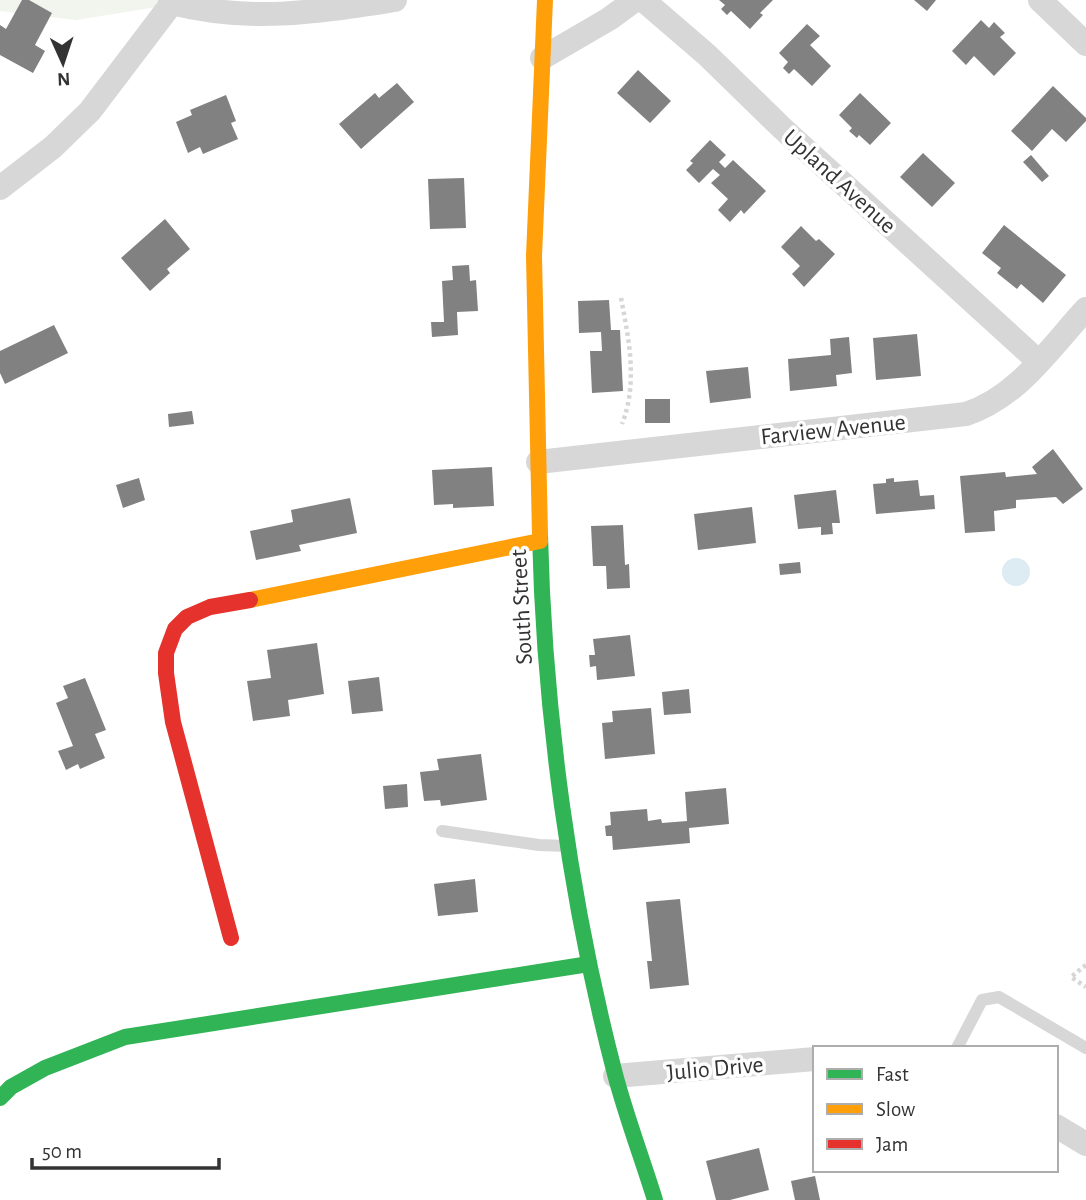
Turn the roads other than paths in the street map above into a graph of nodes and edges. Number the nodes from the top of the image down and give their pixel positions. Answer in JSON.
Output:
{"nodes":[{"id":1,"x":395,"y":0,"type":"edge"},
{"id":2,"x":545,"y":0,"type":"edge"},
{"id":3,"x":635,"y":0,"type":"edge"},
{"id":4,"x":643,"y":0,"type":"edge"},
{"id":5,"x":1040,"y":0,"type":"edge"},
{"id":6,"x":171,"y":2,"type":"edge"},
{"id":7,"x":1086,"y":44,"type":"edge"},
{"id":8,"x":542,"y":58,"type":"junction"},
{"id":9,"x":0,"y":188,"type":"edge"},
{"id":10,"x":1086,"y":309,"type":"edge"},
{"id":11,"x":1038,"y":362,"type":"junction"},
{"id":12,"x":538,"y":462,"type":"junction"},
{"id":13,"x":540,"y":541,"type":"junction"},
{"id":14,"x":442,"y":831,"type":"dead end"},
{"id":15,"x":568,"y":846,"type":"junction"},
{"id":16,"x":231,"y":938,"type":"dead end"},
{"id":17,"x":589,"y":964,"type":"junction"},
{"id":18,"x":958,"y":1046,"type":"edge"},
{"id":19,"x":1086,"y":1048,"type":"edge"},
{"id":20,"x":813,"y":1059,"type":"edge"},
{"id":21,"x":615,"y":1076,"type":"junction"},
{"id":22,"x":0,"y":1098,"type":"edge"},
{"id":23,"x":1058,"y":1127,"type":"edge"},
{"id":24,"x":1086,"y":1144,"type":"edge"},
{"id":25,"x":655,"y":1200,"type":"edge"}],
"edges":[{"from":1,"to":6,"type":"street"},
{"from":2,"to":8,"type":"street","name":"South Street"},
{"from":3,"to":8,"type":"street"},
{"from":4,"to":11,"type":"street","name":"Upland Avenue"},
{"from":5,"to":7,"type":"street"},
{"from":6,"to":9,"type":"street"},
{"from":8,"to":12,"type":"street","name":"South Street"},
{"from":10,"to":11,"type":"street","name":"Farview Avenue"},
{"from":11,"to":12,"type":"street","name":"Farview Avenue"},
{"from":12,"to":13,"type":"street","name":"South Street"},
{"from":13,"to":15,"type":"street","name":"South Street"},
{"from":13,"to":16,"type":"street"},
{"from":14,"to":15,"type":"lane"},
{"from":15,"to":17,"type":"street","name":"South Street"},
{"from":17,"to":21,"type":"street","name":"South Street"},
{"from":17,"to":22,"type":"street"},
{"from":18,"to":19,"type":"lane"},
{"from":20,"to":21,"type":"street","name":"Julio Drive"},
{"from":21,"to":25,"type":"street","name":"South Street"},
{"from":23,"to":24,"type":"street"}]}
